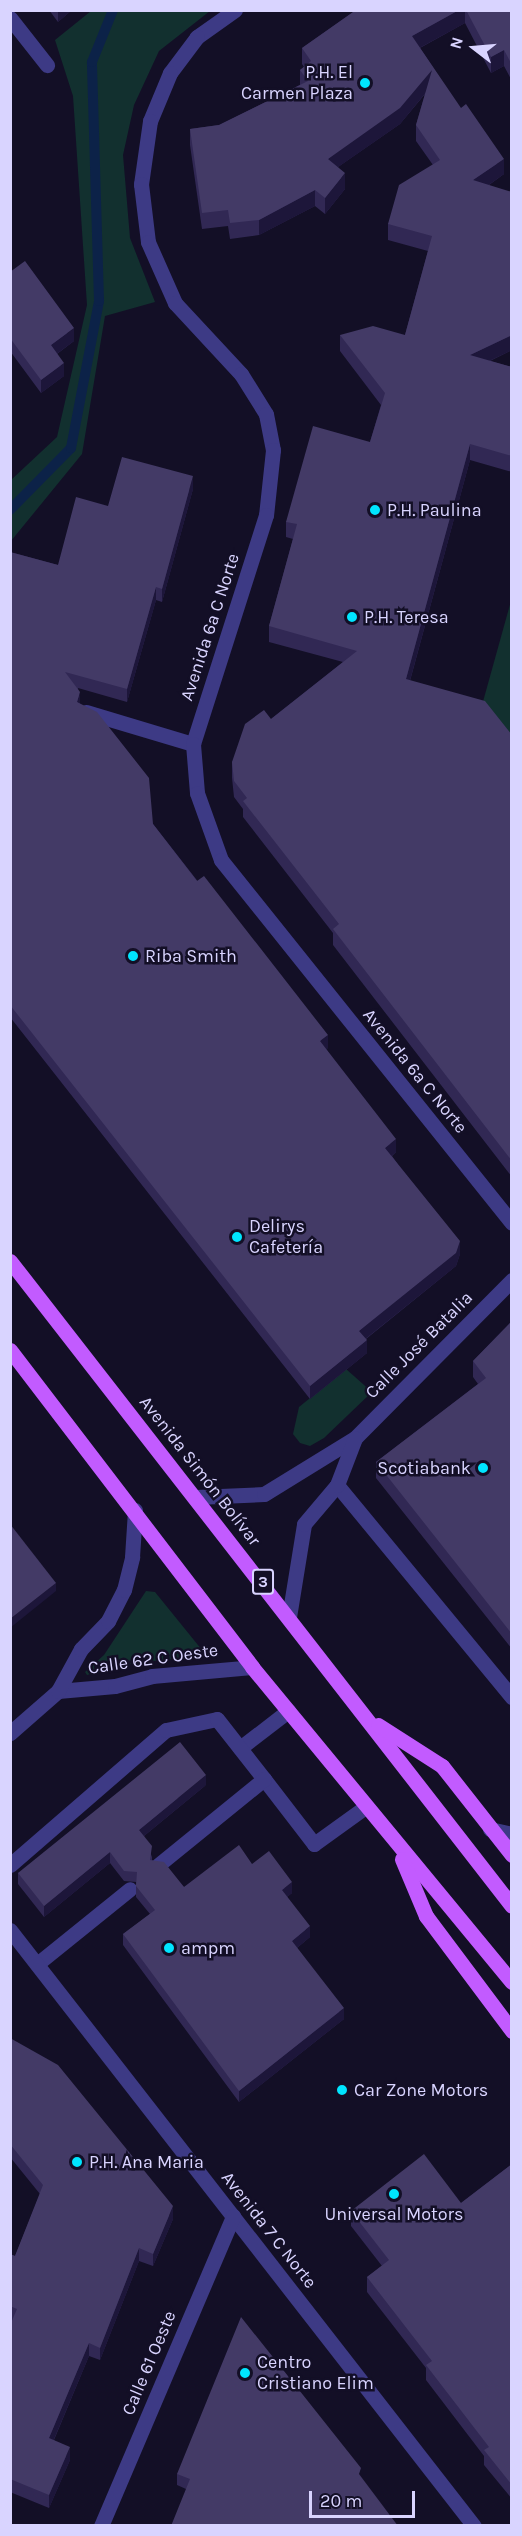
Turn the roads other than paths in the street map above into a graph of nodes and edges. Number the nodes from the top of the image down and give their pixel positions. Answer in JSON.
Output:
{"nodes":[{"id":1,"x":235,"y":10,"type":"edge"},
{"id":2,"x":10,"y":18,"type":"edge"},
{"id":3,"x":47,"y":65,"type":"dead end"},
{"id":4,"x":86,"y":712,"type":"edge"},
{"id":5,"x":193,"y":744,"type":"junction"},
{"id":6,"x":512,"y":1223,"type":"edge"},
{"id":7,"x":10,"y":1261,"type":"edge"},
{"id":8,"x":512,"y":1280,"type":"edge"},
{"id":9,"x":10,"y":1350,"type":"edge"},
{"id":10,"x":355,"y":1438,"type":"junction"},
{"id":11,"x":337,"y":1485,"type":"junction"},
{"id":12,"x":196,"y":1497,"type":"junction"},
{"id":13,"x":135,"y":1510,"type":"junction"},
{"id":14,"x":289,"y":1617,"type":"junction"},
{"id":15,"x":252,"y":1667,"type":"junction"},
{"id":16,"x":58,"y":1690,"type":"junction"},
{"id":17,"x":512,"y":1698,"type":"edge"},
{"id":18,"x":288,"y":1711,"type":"junction"},
{"id":19,"x":369,"y":1719,"type":"junction"},
{"id":20,"x":10,"y":1733,"type":"edge"},
{"id":21,"x":240,"y":1748,"type":"junction"},
{"id":22,"x":264,"y":1779,"type":"junction"},
{"id":23,"x":364,"y":1808,"type":"junction"},
{"id":24,"x":490,"y":1829,"type":"junction"},
{"id":25,"x":512,"y":1834,"type":"edge"},
{"id":26,"x":396,"y":1845,"type":"junction"},
{"id":27,"x":512,"y":1855,"type":"edge"},
{"id":28,"x":10,"y":1864,"type":"edge"},
{"id":29,"x":158,"y":1865,"type":"edge"},
{"id":30,"x":130,"y":1889,"type":"dead end"},
{"id":31,"x":512,"y":1906,"type":"edge"},
{"id":32,"x":10,"y":1930,"type":"edge"},
{"id":33,"x":37,"y":1964,"type":"junction"},
{"id":34,"x":512,"y":1982,"type":"edge"},
{"id":35,"x":512,"y":2031,"type":"edge"},
{"id":36,"x":233,"y":2216,"type":"junction"},
{"id":37,"x":101,"y":2526,"type":"edge"},
{"id":38,"x":474,"y":2526,"type":"edge"}],
"edges":[{"from":1,"to":5,"type":"street","name":"Avenida 6a C Norte"},
{"from":2,"to":3,"type":"street"},
{"from":4,"to":5,"type":"street"},
{"from":5,"to":6,"type":"street","name":"Avenida 6a C Norte"},
{"from":7,"to":12,"type":"main road","name":"Avenida Simón Bolívar","number":"3"},
{"from":8,"to":10,"type":"street","name":"Calle José Batalia"},
{"from":9,"to":13,"type":"main road"},
{"from":10,"to":11,"type":"street","name":"Calle José Batalia"},
{"from":10,"to":12,"type":"street","name":"Calle José Batalia"},
{"from":11,"to":14,"type":"street","name":"Calle José Batalia"},
{"from":11,"to":17,"type":"street"},
{"from":12,"to":14,"type":"main road","name":"Avenida Simón Bolívar","number":"3"},
{"from":13,"to":15,"type":"main road"},
{"from":13,"to":16,"type":"street","name":"Calle 62 C Oeste"},
{"from":14,"to":19,"type":"main road","name":"Avenida Simón Bolívar","number":"3"},
{"from":15,"to":16,"type":"street","name":"Calle 62 C Oeste"},
{"from":15,"to":18,"type":"main road"},
{"from":16,"to":20,"type":"street","name":"Calle 62 C Oeste"},
{"from":18,"to":21,"type":"street"},
{"from":18,"to":23,"type":"main road"},
{"from":19,"to":24,"type":"main road"},
{"from":19,"to":31,"type":"main road","name":"Avenida Simón Bolívar","number":"3"},
{"from":21,"to":22,"type":"street"},
{"from":21,"to":28,"type":"street"},
{"from":22,"to":23,"type":"street"},
{"from":22,"to":29,"type":"street"},
{"from":23,"to":26,"type":"main road"},
{"from":24,"to":25,"type":"street"},
{"from":24,"to":27,"type":"main road"},
{"from":26,"to":34,"type":"main road"},
{"from":26,"to":35,"type":"main road"},
{"from":30,"to":33,"type":"street"},
{"from":32,"to":33,"type":"street","name":"Avenida 7 C Norte"},
{"from":33,"to":36,"type":"street","name":"Avenida 7 C Norte"},
{"from":36,"to":37,"type":"street","name":"Calle 61 Oeste"},
{"from":36,"to":38,"type":"street","name":"Avenida 7 C Norte"}]}
